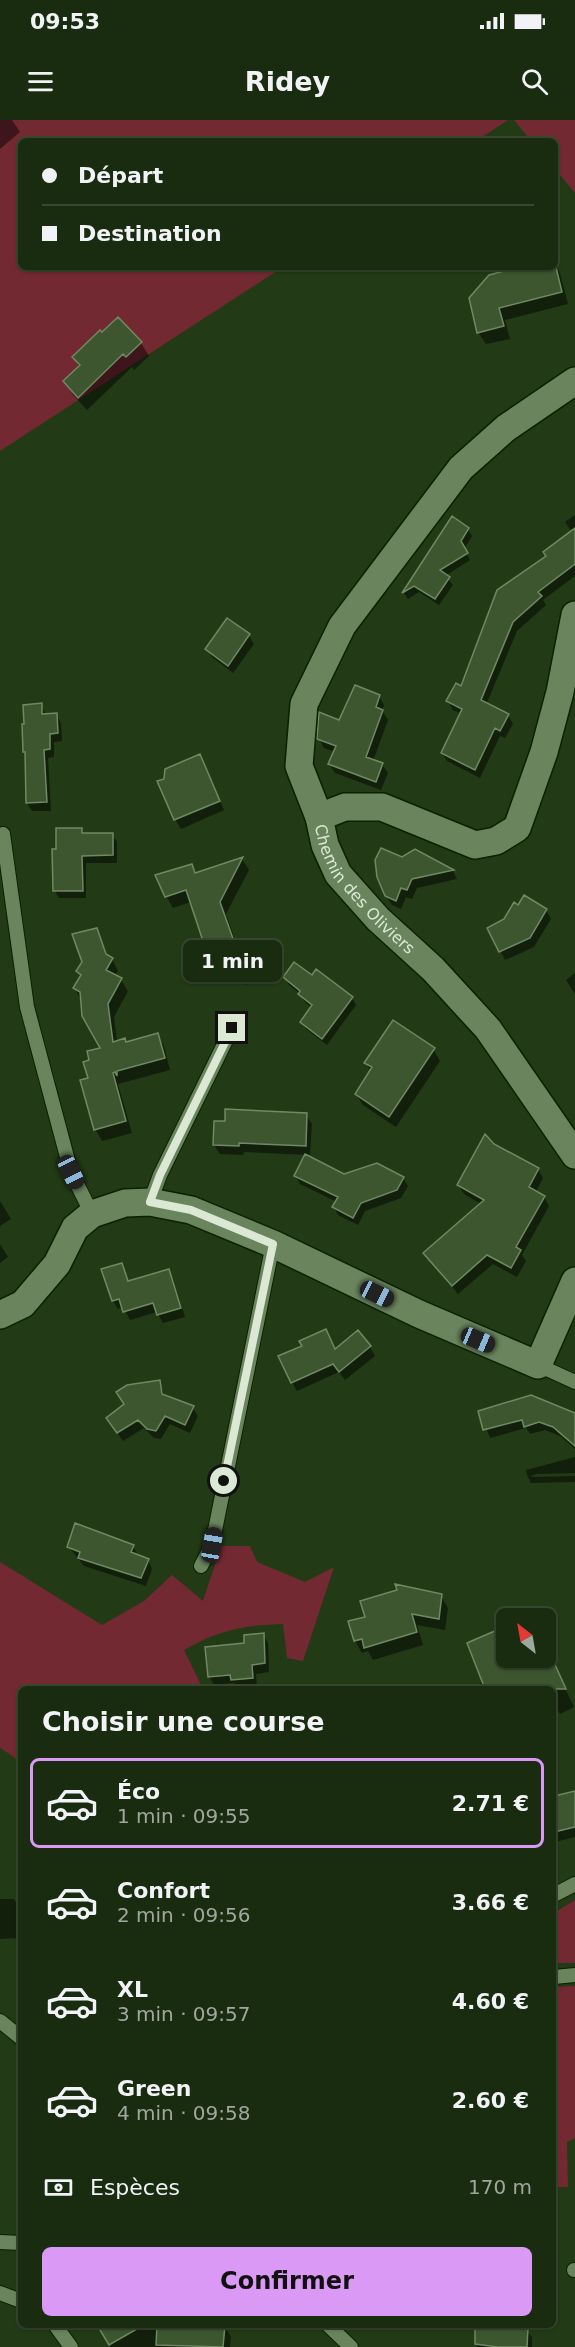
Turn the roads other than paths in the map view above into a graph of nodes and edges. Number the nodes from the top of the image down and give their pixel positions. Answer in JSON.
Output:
{"nodes":[{"id":1,"x":575,"y":381,"type":"edge"},
{"id":2,"x":575,"y":615,"type":"edge"},
{"id":3,"x":319,"y":817,"type":"junction"},
{"id":4,"x":3,"y":834,"type":"dead end"},
{"id":5,"x":232,"y":1028,"type":"dead end"},
{"id":6,"x":575,"y":1155,"type":"edge"},
{"id":7,"x":150,"y":1202,"type":"junction"},
{"id":8,"x":92,"y":1214,"type":"junction"},
{"id":9,"x":273,"y":1244,"type":"junction"},
{"id":10,"x":575,"y":1281,"type":"edge"},
{"id":11,"x":0,"y":1315,"type":"edge"},
{"id":12,"x":538,"y":1365,"type":"junction"},
{"id":13,"x":575,"y":1382,"type":"edge"},
{"id":14,"x":201,"y":1566,"type":"dead end"},
{"id":15,"x":575,"y":1884,"type":"edge"},
{"id":16,"x":556,"y":1894,"type":"edge"},
{"id":17,"x":575,"y":1975,"type":"edge"},
{"id":18,"x":556,"y":1977,"type":"edge"},
{"id":19,"x":0,"y":2021,"type":"edge"},
{"id":20,"x":18,"y":2036,"type":"edge"},
{"id":21,"x":0,"y":2242,"type":"edge"},
{"id":22,"x":18,"y":2243,"type":"edge"},
{"id":23,"x":0,"y":2293,"type":"edge"},
{"id":24,"x":18,"y":2300,"type":"edge"},
{"id":25,"x":57,"y":2328,"type":"edge"},
{"id":26,"x":331,"y":2328,"type":"edge"},
{"id":27,"x":71,"y":2347,"type":"edge"},
{"id":28,"x":351,"y":2347,"type":"edge"}],
"edges":[{"from":1,"to":3,"type":"street"},
{"from":2,"to":3,"type":"street","name":"Chemin des Oliviers"},
{"from":3,"to":6,"type":"street","name":"Chemin des Oliviers"},
{"from":4,"to":8,"type":"lane"},
{"from":5,"to":7,"type":"lane"},
{"from":7,"to":8,"type":"street"},
{"from":7,"to":9,"type":"street"},
{"from":8,"to":11,"type":"street"},
{"from":9,"to":12,"type":"street"},
{"from":9,"to":14,"type":"lane"},
{"from":10,"to":12,"type":"street"},
{"from":12,"to":13,"type":"lane"},
{"from":15,"to":16,"type":"lane"},
{"from":17,"to":18,"type":"lane"},
{"from":19,"to":20,"type":"lane"},
{"from":21,"to":22,"type":"lane"},
{"from":23,"to":24,"type":"lane"},
{"from":25,"to":27,"type":"lane"},
{"from":26,"to":28,"type":"lane"}]}
